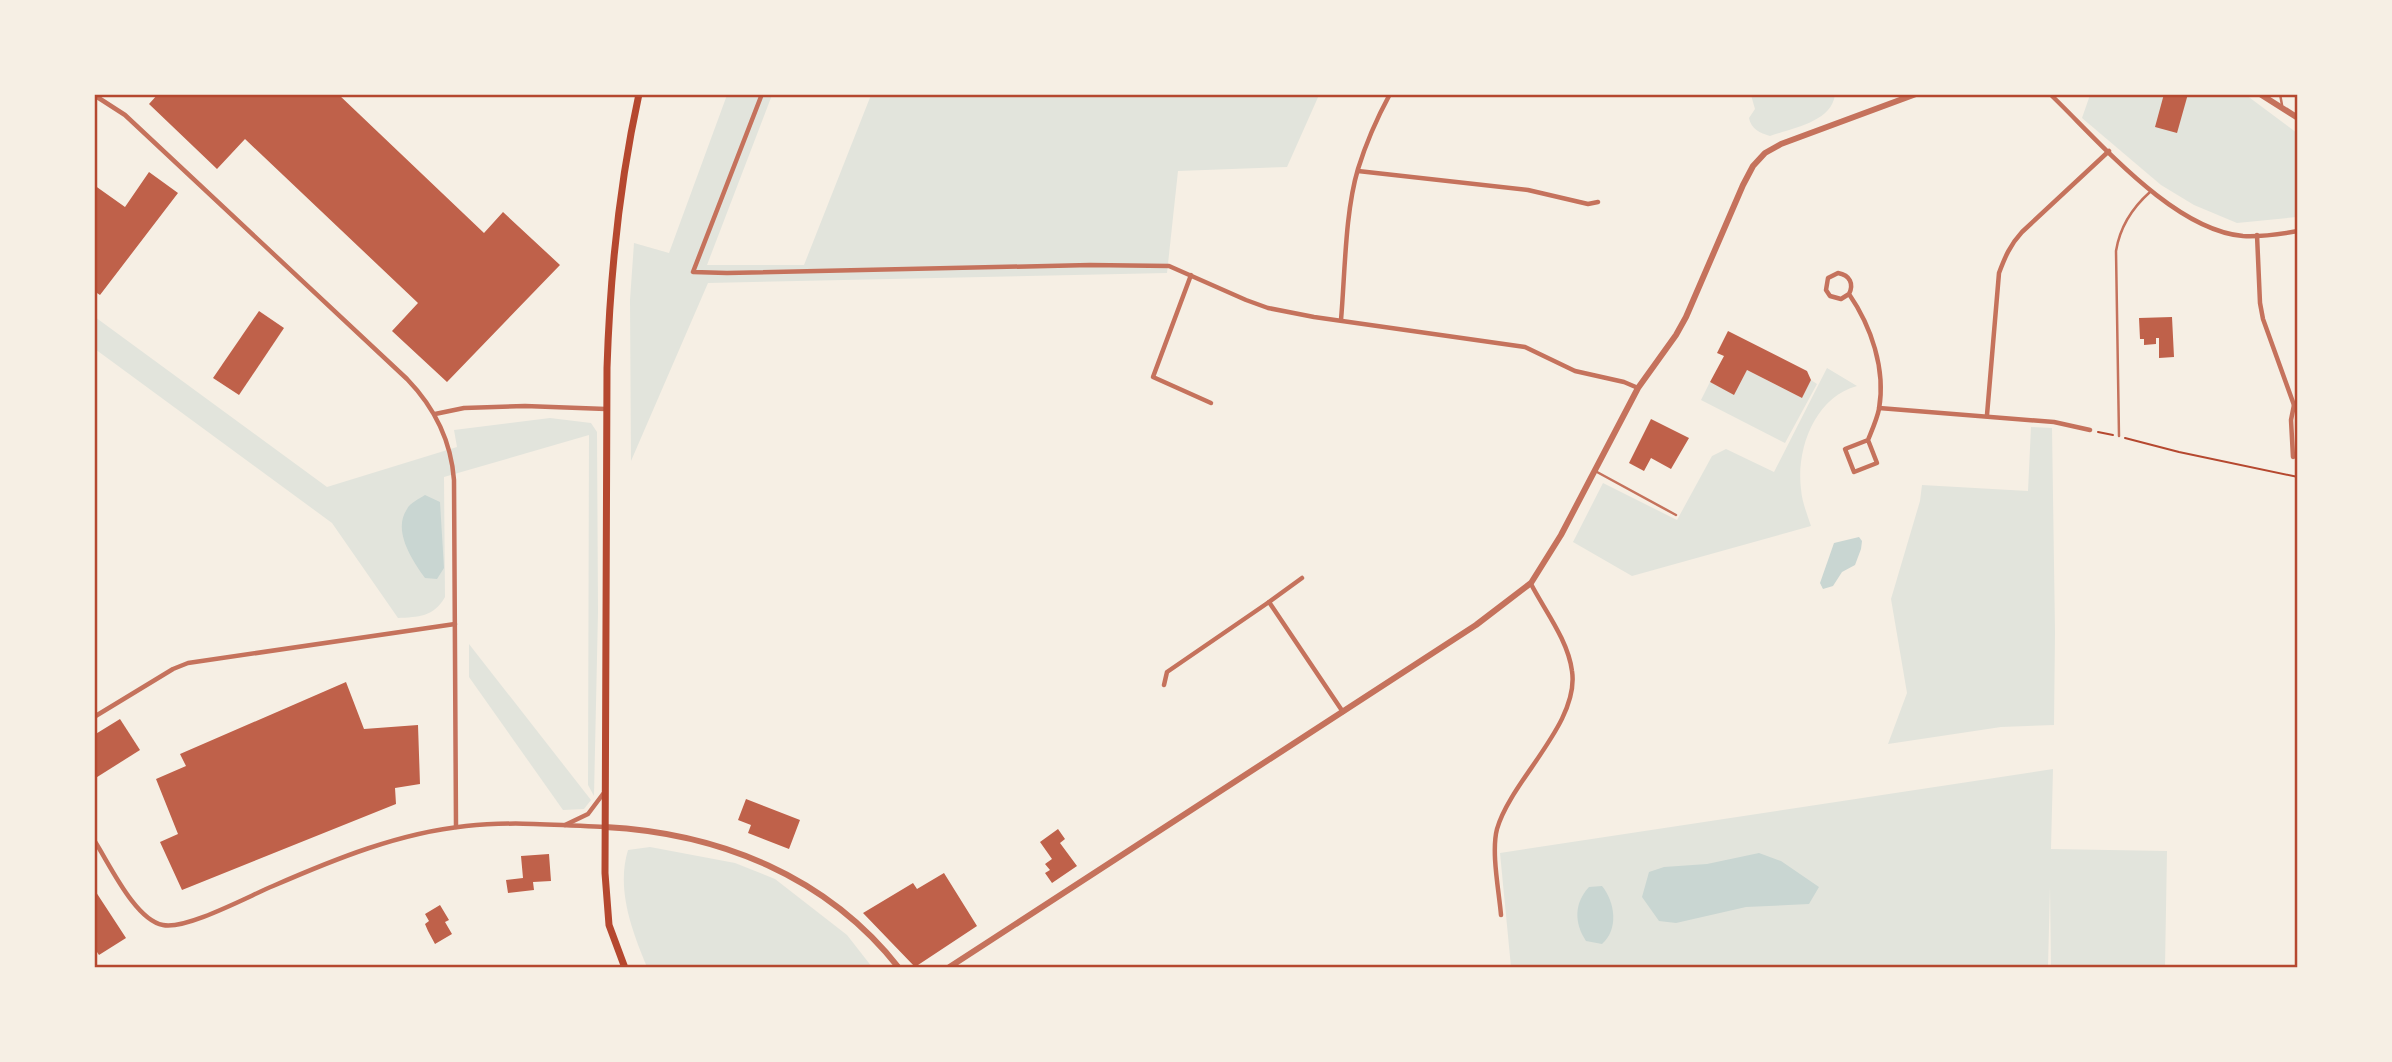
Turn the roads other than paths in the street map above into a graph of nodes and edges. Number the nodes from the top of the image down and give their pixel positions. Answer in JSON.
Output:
{"nodes":[{"id":1,"x":639,"y":94,"type":"edge"},
{"id":2,"x":762,"y":94,"type":"edge"},
{"id":3,"x":1390,"y":94,"type":"edge"},
{"id":4,"x":1916,"y":94,"type":"edge"},
{"id":5,"x":2050,"y":94,"type":"edge"},
{"id":6,"x":2260,"y":94,"type":"edge"},
{"id":7,"x":2280,"y":94,"type":"edge"},
{"id":8,"x":94,"y":95,"type":"edge"},
{"id":9,"x":2283,"y":108,"type":"junction"},
{"id":10,"x":2298,"y":118,"type":"edge"},
{"id":11,"x":2109,"y":151,"type":"junction"},
{"id":12,"x":1358,"y":171,"type":"junction"},
{"id":13,"x":2150,"y":192,"type":"junction"},
{"id":14,"x":1598,"y":202,"type":"dead end"},
{"id":15,"x":2298,"y":231,"type":"edge"},
{"id":16,"x":2257,"y":235,"type":"junction"},
{"id":17,"x":1191,"y":275,"type":"junction"},
{"id":18,"x":1849,"y":294,"type":"junction"},
{"id":19,"x":1341,"y":320,"type":"junction"},
{"id":20,"x":1638,"y":388,"type":"junction"},
{"id":21,"x":1211,"y":403,"type":"dead end"},
{"id":22,"x":2296,"y":405,"type":"edge"},
{"id":23,"x":1879,"y":408,"type":"junction"},
{"id":24,"x":607,"y":409,"type":"junction"},
{"id":25,"x":435,"y":414,"type":"junction"},
{"id":26,"x":1987,"y":415,"type":"junction"},
{"id":27,"x":2090,"y":430,"type":"road end"},
{"id":28,"x":2119,"y":436,"type":"road end"},
{"id":29,"x":1868,"y":440,"type":"junction"},
{"id":30,"x":2293,"y":457,"type":"dead end"},
{"id":31,"x":1594,"y":470,"type":"junction"},
{"id":32,"x":1676,"y":515,"type":"dead end"},
{"id":33,"x":1302,"y":578,"type":"dead end"},
{"id":34,"x":1531,"y":583,"type":"junction"},
{"id":35,"x":1269,"y":602,"type":"junction"},
{"id":36,"x":455,"y":624,"type":"junction"},
{"id":37,"x":1164,"y":685,"type":"dead end"},
{"id":38,"x":1343,"y":712,"type":"junction"},
{"id":39,"x":94,"y":717,"type":"edge"},
{"id":40,"x":605,"y":791,"type":"junction"},
{"id":41,"x":564,"y":825,"type":"junction"},
{"id":42,"x":456,"y":827,"type":"junction"},
{"id":43,"x":605,"y":827,"type":"junction"},
{"id":44,"x":94,"y":839,"type":"edge"},
{"id":45,"x":1501,"y":915,"type":"dead end"},
{"id":46,"x":625,"y":968,"type":"edge"},
{"id":47,"x":899,"y":968,"type":"edge"},
{"id":48,"x":948,"y":968,"type":"edge"}],
"edges":[{"from":1,"to":24,"type":"main road"},
{"from":2,"to":17,"type":"street"},
{"from":3,"to":12,"type":"street"},
{"from":4,"to":20,"type":"street"},
{"from":5,"to":11,"type":"street"},
{"from":6,"to":9,"type":"street"},
{"from":7,"to":9,"type":"lane"},
{"from":8,"to":25,"type":"street"},
{"from":9,"to":10,"type":"street"},
{"from":11,"to":13,"type":"street"},
{"from":11,"to":26,"type":"street"},
{"from":12,"to":14,"type":"street"},
{"from":12,"to":19,"type":"street"},
{"from":13,"to":16,"type":"street"},
{"from":13,"to":28,"type":"lane"},
{"from":15,"to":16,"type":"street"},
{"from":16,"to":22,"type":"street"},
{"from":17,"to":19,"type":"street"},
{"from":17,"to":21,"type":"street"},
{"from":18,"to":18,"type":"street"},
{"from":18,"to":23,"type":"street"},
{"from":19,"to":20,"type":"street"},
{"from":20,"to":31,"type":"street"},
{"from":22,"to":30,"type":"street"},
{"from":23,"to":26,"type":"street"},
{"from":23,"to":29,"type":"street"},
{"from":24,"to":25,"type":"street"},
{"from":24,"to":40,"type":"main road"},
{"from":25,"to":36,"type":"street"},
{"from":26,"to":27,"type":"street"},
{"from":29,"to":29,"type":"street"},
{"from":31,"to":32,"type":"lane"},
{"from":31,"to":34,"type":"street"},
{"from":33,"to":35,"type":"street"},
{"from":34,"to":38,"type":"street"},
{"from":34,"to":45,"type":"street"},
{"from":35,"to":37,"type":"street"},
{"from":35,"to":38,"type":"street"},
{"from":36,"to":39,"type":"street"},
{"from":36,"to":42,"type":"street"},
{"from":38,"to":48,"type":"street"},
{"from":40,"to":41,"type":"street"},
{"from":40,"to":43,"type":"main road"},
{"from":41,"to":42,"type":"street"},
{"from":41,"to":43,"type":"street"},
{"from":42,"to":44,"type":"street"},
{"from":43,"to":46,"type":"main road"},
{"from":43,"to":47,"type":"street"}]}
